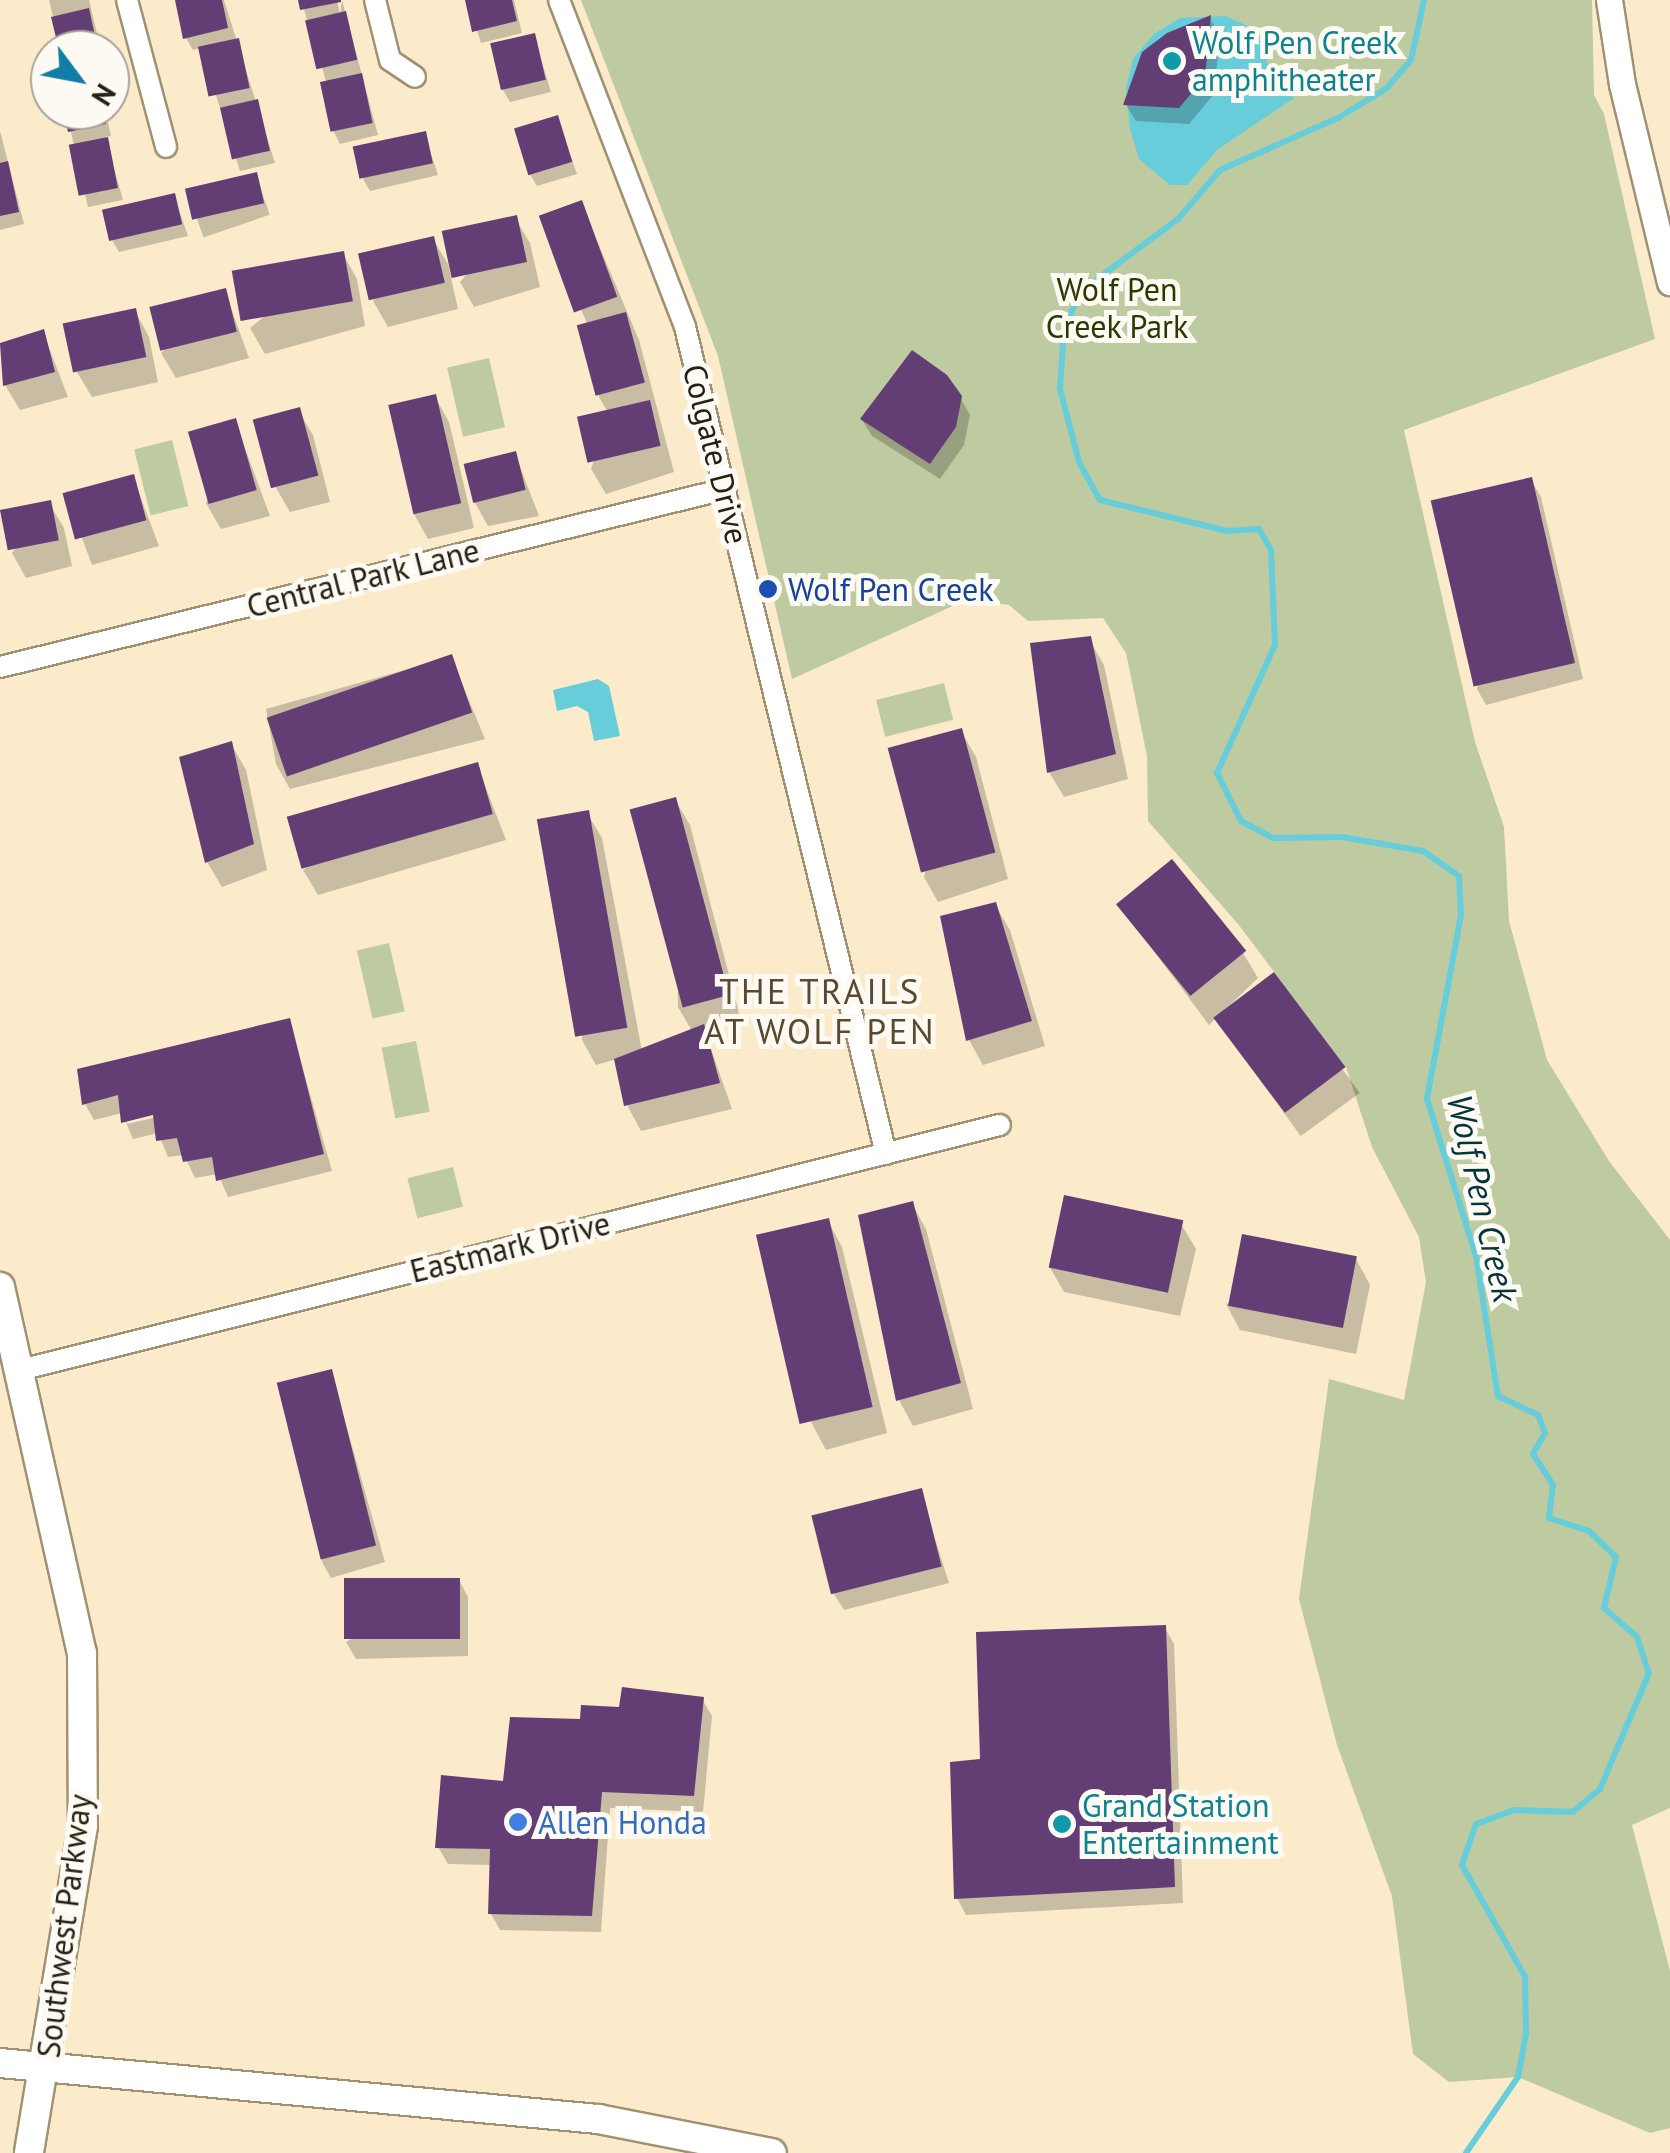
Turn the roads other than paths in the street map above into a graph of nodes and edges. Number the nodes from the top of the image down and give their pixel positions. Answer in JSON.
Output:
{"nodes":[{"id":1,"x":127,"y":0,"type":"edge"},
{"id":2,"x":375,"y":0,"type":"edge"},
{"id":3,"x":559,"y":0,"type":"edge"},
{"id":4,"x":1609,"y":0,"type":"edge"},
{"id":5,"x":415,"y":77,"type":"dead end"},
{"id":6,"x":166,"y":147,"type":"dead end"},
{"id":7,"x":1670,"y":282,"type":"edge"},
{"id":8,"x":726,"y":489,"type":"junction"},
{"id":9,"x":0,"y":667,"type":"edge"},
{"id":10,"x":1000,"y":1125,"type":"dead end"},
{"id":11,"x":886,"y":1154,"type":"junction"},
{"id":12,"x":0,"y":1288,"type":"edge"},
{"id":13,"x":20,"y":1370,"type":"junction"},
{"id":14,"x":0,"y":2062,"type":"edge"},
{"id":15,"x":47,"y":2065,"type":"junction"},
{"id":16,"x":29,"y":2153,"type":"edge"},
{"id":17,"x":772,"y":2153,"type":"edge"}],
"edges":[{"from":1,"to":6,"type":"street"},
{"from":2,"to":5,"type":"street"},
{"from":3,"to":8,"type":"street","name":"Colgate Drive"},
{"from":4,"to":7,"type":"street"},
{"from":8,"to":9,"type":"street","name":"Central Park Lane"},
{"from":8,"to":11,"type":"street","name":"Colgate Drive"},
{"from":10,"to":11,"type":"street","name":"Eastmark Drive"},
{"from":11,"to":13,"type":"street","name":"Eastmark Drive"},
{"from":12,"to":13,"type":"main road","name":"Southwest Parkway"},
{"from":13,"to":15,"type":"main road","name":"Southwest Parkway"},
{"from":14,"to":15,"type":"main road"},
{"from":15,"to":16,"type":"main road","name":"Southwest Parkway"},
{"from":15,"to":17,"type":"main road"}]}
